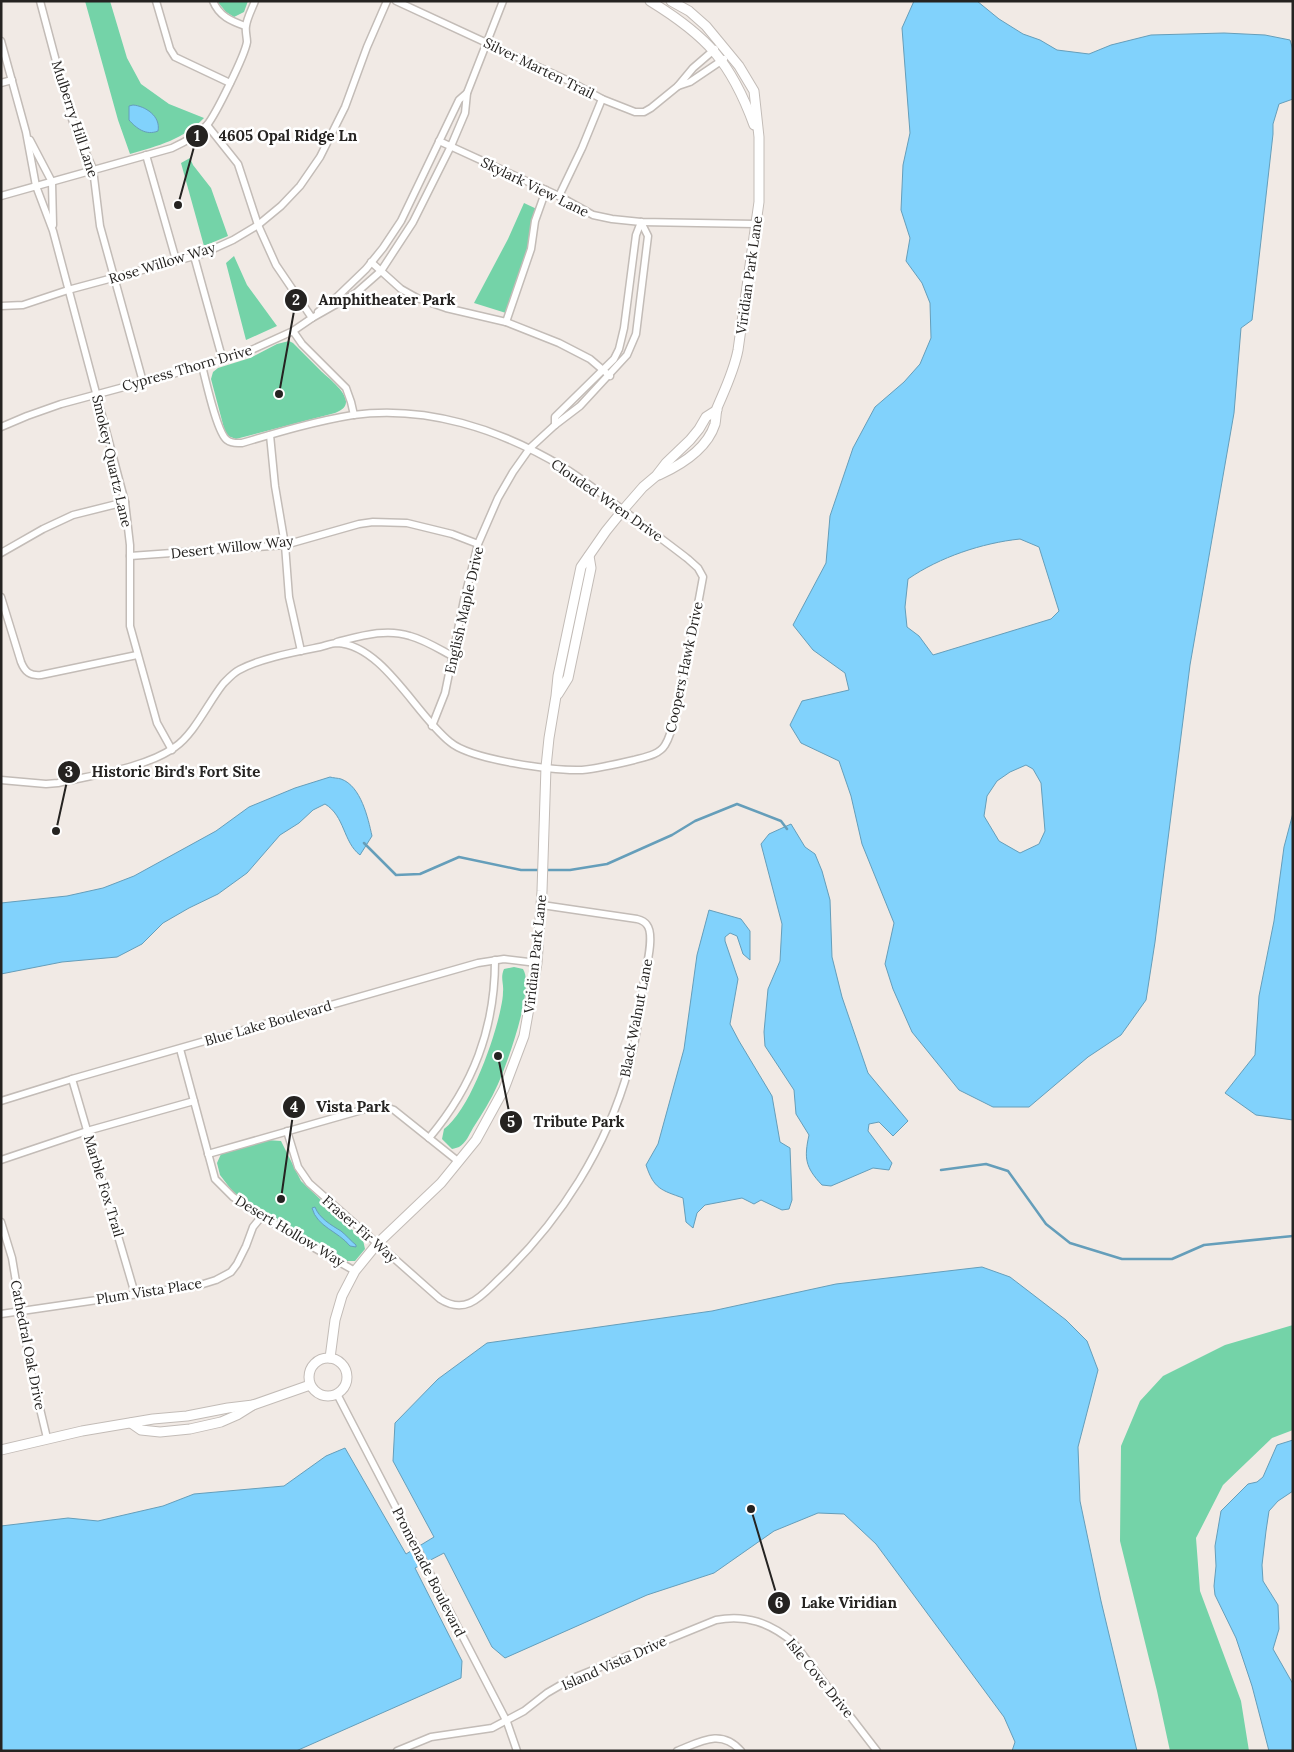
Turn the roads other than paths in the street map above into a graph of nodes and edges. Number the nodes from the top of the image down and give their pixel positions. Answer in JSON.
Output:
{"nodes":[{"id":1,"x":40,"y":1,"type":"edge"},
{"id":2,"x":156,"y":1,"type":"edge"},
{"id":3,"x":213,"y":1,"type":"edge"},
{"id":4,"x":255,"y":1,"type":"edge"},
{"id":5,"x":387,"y":1,"type":"edge"},
{"id":6,"x":396,"y":1,"type":"edge"},
{"id":7,"x":503,"y":1,"type":"edge"},
{"id":8,"x":650,"y":1,"type":"edge"},
{"id":9,"x":671,"y":1,"type":"edge"},
{"id":10,"x":246,"y":26,"type":"junction"},
{"id":11,"x":1,"y":41,"type":"edge"},
{"id":12,"x":720,"y":42,"type":"junction"},
{"id":13,"x":488,"y":43,"type":"junction"},
{"id":14,"x":714,"y":50,"type":"junction"},
{"id":15,"x":730,"y":54,"type":"junction"},
{"id":16,"x":722,"y":60,"type":"junction"},
{"id":17,"x":12,"y":80,"type":"junction"},
{"id":18,"x":1,"y":83,"type":"edge"},
{"id":19,"x":230,"y":83,"type":"junction"},
{"id":20,"x":678,"y":86,"type":"junction"},
{"id":21,"x":467,"y":93,"type":"junction"},
{"id":22,"x":602,"y":99,"type":"junction"},
{"id":23,"x":207,"y":125,"type":"junction"},
{"id":24,"x":26,"y":132,"type":"junction"},
{"id":25,"x":759,"y":136,"type":"junction"},
{"id":26,"x":439,"y":141,"type":"junction"},
{"id":27,"x":451,"y":146,"type":"junction"},
{"id":28,"x":146,"y":155,"type":"junction"},
{"id":29,"x":94,"y":169,"type":"junction"},
{"id":30,"x":52,"y":182,"type":"junction"},
{"id":31,"x":36,"y":186,"type":"junction"},
{"id":32,"x":546,"y":190,"type":"junction"},
{"id":33,"x":1,"y":196,"type":"edge"},
{"id":34,"x":559,"y":196,"type":"junction"},
{"id":35,"x":641,"y":222,"type":"junction"},
{"id":36,"x":755,"y":224,"type":"junction"},
{"id":37,"x":258,"y":225,"type":"junction"},
{"id":38,"x":53,"y":231,"type":"junction"},
{"id":39,"x":194,"y":256,"type":"junction"},
{"id":40,"x":176,"y":260,"type":"junction"},
{"id":41,"x":372,"y":262,"type":"junction"},
{"id":42,"x":381,"y":271,"type":"junction"},
{"id":43,"x":115,"y":278,"type":"junction"},
{"id":44,"x":68,"y":290,"type":"junction"},
{"id":45,"x":12,"y":305,"type":"junction"},
{"id":46,"x":1,"y":306,"type":"edge"},
{"id":47,"x":1,"y":310,"type":"edge"},
{"id":48,"x":312,"y":318,"type":"junction"},
{"id":49,"x":506,"y":322,"type":"junction"},
{"id":50,"x":293,"y":331,"type":"junction"},
{"id":51,"x":223,"y":361,"type":"junction"},
{"id":52,"x":202,"y":366,"type":"junction"},
{"id":53,"x":603,"y":370,"type":"junction"},
{"id":54,"x":610,"y":376,"type":"junction"},
{"id":55,"x":143,"y":382,"type":"junction"},
{"id":56,"x":97,"y":394,"type":"junction"},
{"id":57,"x":354,"y":415,"type":"junction"},
{"id":58,"x":554,"y":425,"type":"junction"},
{"id":59,"x":1,"y":427,"type":"edge"},
{"id":60,"x":270,"y":435,"type":"junction"},
{"id":61,"x":530,"y":448,"type":"junction"},
{"id":62,"x":125,"y":502,"type":"junction"},
{"id":63,"x":623,"y":510,"type":"junction"},
{"id":64,"x":478,"y":544,"type":"junction"},
{"id":65,"x":285,"y":545,"type":"junction"},
{"id":66,"x":1,"y":554,"type":"edge"},
{"id":67,"x":130,"y":556,"type":"junction"},
{"id":68,"x":703,"y":578,"type":"joint"},
{"id":69,"x":1,"y":597,"type":"edge"},
{"id":70,"x":336,"y":643,"type":"junction"},
{"id":71,"x":301,"y":650,"type":"junction"},
{"id":72,"x":137,"y":655,"type":"junction"},
{"id":73,"x":452,"y":656,"type":"junction"},
{"id":74,"x":432,"y":726,"type":"junction"},
{"id":75,"x":172,"y":750,"type":"junction"},
{"id":76,"x":546,"y":767,"type":"junction"},
{"id":77,"x":1,"y":780,"type":"edge"},
{"id":78,"x":542,"y":905,"type":"junction"},
{"id":79,"x":495,"y":960,"type":"junction"},
{"id":80,"x":537,"y":963,"type":"junction"},
{"id":81,"x":180,"y":1049,"type":"junction"},
{"id":82,"x":72,"y":1079,"type":"junction"},
{"id":83,"x":1,"y":1101,"type":"edge"},
{"id":84,"x":194,"y":1101,"type":"junction"},
{"id":85,"x":87,"y":1131,"type":"junction"},
{"id":86,"x":287,"y":1131,"type":"junction"},
{"id":87,"x":429,"y":1138,"type":"junction"},
{"id":88,"x":208,"y":1154,"type":"junction"},
{"id":89,"x":1,"y":1160,"type":"edge"},
{"id":90,"x":458,"y":1162,"type":"junction"},
{"id":91,"x":262,"y":1216,"type":"junction"},
{"id":92,"x":1,"y":1222,"type":"edge"},
{"id":93,"x":377,"y":1244,"type":"junction"},
{"id":94,"x":355,"y":1270,"type":"junction"},
{"id":95,"x":135,"y":1294,"type":"junction"},
{"id":96,"x":457,"y":1306,"type":"joint"},
{"id":97,"x":21,"y":1311,"type":"junction"},
{"id":98,"x":1,"y":1314,"type":"edge"},
{"id":99,"x":330,"y":1358,"type":"junction"},
{"id":100,"x":310,"y":1385,"type":"junction"},
{"id":101,"x":337,"y":1394,"type":"junction"},
{"id":102,"x":253,"y":1405,"type":"junction"},
{"id":103,"x":130,"y":1424,"type":"junction"},
{"id":104,"x":46,"y":1438,"type":"junction"},
{"id":105,"x":1,"y":1450,"type":"edge"},
{"id":106,"x":752,"y":1619,"type":"joint"},
{"id":107,"x":507,"y":1722,"type":"junction"},
{"id":108,"x":397,"y":1751,"type":"edge"},
{"id":109,"x":517,"y":1751,"type":"edge"},
{"id":110,"x":677,"y":1751,"type":"edge"},
{"id":111,"x":741,"y":1751,"type":"edge"},
{"id":112,"x":876,"y":1751,"type":"edge"}],
"edges":[{"from":1,"to":29,"type":"street","name":"Mulberry Hill Lane"},
{"from":2,"to":19,"type":"street"},
{"from":3,"to":10,"type":"street"},
{"from":4,"to":10,"type":"street"},
{"from":5,"to":37,"type":"street","name":"Rose Willow Way"},
{"from":6,"to":13,"type":"street","name":"Silver Marten Trail"},
{"from":7,"to":13,"type":"street","name":"Cypress Thorn Drive"},
{"from":8,"to":14,"type":"street","name":"Viridian Park Lane"},
{"from":9,"to":12,"type":"street","name":"Viridian Park Lane"},
{"from":10,"to":19,"type":"street"},
{"from":11,"to":17,"type":"street","name":"Smokey Quartz Lane"},
{"from":12,"to":14,"type":"street","name":"Silver Marten Trail"},
{"from":12,"to":15,"type":"street","name":"Viridian Park Lane"},
{"from":13,"to":21,"type":"street","name":"Cypress Thorn Drive"},
{"from":13,"to":22,"type":"street","name":"Silver Marten Trail"},
{"from":14,"to":16,"type":"street","name":"Viridian Park Lane"},
{"from":14,"to":20,"type":"street","name":"Silver Marten Trail"},
{"from":15,"to":16,"type":"street","name":"Silver Marten Trail"},
{"from":15,"to":25,"type":"street","name":"Viridian Park Lane"},
{"from":16,"to":20,"type":"street","name":"Silver Marten Trail"},
{"from":16,"to":25,"type":"street","name":"Viridian Park Lane"},
{"from":17,"to":18,"type":"street"},
{"from":17,"to":24,"type":"street","name":"Smokey Quartz Lane"},
{"from":19,"to":23,"type":"street"},
{"from":20,"to":22,"type":"street","name":"Silver Marten Trail"},
{"from":21,"to":26,"type":"street","name":"Cypress Thorn Drive"},
{"from":21,"to":27,"type":"street","name":"Cypress Thorn Drive"},
{"from":22,"to":34,"type":"street"},
{"from":23,"to":28,"type":"street"},
{"from":23,"to":37,"type":"street"},
{"from":24,"to":30,"type":"street","name":"Smokey Quartz Lane"},
{"from":24,"to":31,"type":"street","name":"Smokey Quartz Lane"},
{"from":25,"to":36,"type":"street","name":"Viridian Park Lane"},
{"from":26,"to":27,"type":"street","name":"Skylark View Lane"},
{"from":26,"to":41,"type":"street","name":"Cypress Thorn Drive"},
{"from":27,"to":32,"type":"street","name":"Skylark View Lane"},
{"from":27,"to":42,"type":"street","name":"Cypress Thorn Drive"},
{"from":28,"to":29,"type":"street"},
{"from":28,"to":40,"type":"street"},
{"from":29,"to":30,"type":"street"},
{"from":29,"to":43,"type":"street","name":"Mulberry Hill Lane"},
{"from":30,"to":31,"type":"street"},
{"from":30,"to":38,"type":"street","name":"Smokey Quartz Lane"},
{"from":31,"to":33,"type":"street"},
{"from":31,"to":38,"type":"street","name":"Smokey Quartz Lane"},
{"from":32,"to":34,"type":"street","name":"Skylark View Lane"},
{"from":32,"to":49,"type":"street"},
{"from":34,"to":35,"type":"street","name":"Skylark View Lane"},
{"from":35,"to":36,"type":"street","name":"Skylark View Lane"},
{"from":35,"to":53,"type":"street","name":"English Maple Drive"},
{"from":35,"to":54,"type":"street","name":"English Maple Drive"},
{"from":36,"to":63,"type":"street","name":"Viridian Park Lane"},
{"from":37,"to":39,"type":"street","name":"Rose Willow Way"},
{"from":37,"to":48,"type":"street"},
{"from":38,"to":44,"type":"street","name":"Smokey Quartz Lane"},
{"from":39,"to":40,"type":"street","name":"Rose Willow Way"},
{"from":39,"to":51,"type":"street"},
{"from":40,"to":43,"type":"street","name":"Rose Willow Way"},
{"from":41,"to":42,"type":"street"},
{"from":41,"to":48,"type":"street","name":"Cypress Thorn Drive"},
{"from":42,"to":48,"type":"street","name":"Cypress Thorn Drive"},
{"from":42,"to":49,"type":"street"},
{"from":43,"to":44,"type":"street","name":"Rose Willow Way"},
{"from":43,"to":55,"type":"street","name":"Mulberry Hill Lane"},
{"from":44,"to":45,"type":"street","name":"Rose Willow Way"},
{"from":44,"to":56,"type":"street","name":"Smokey Quartz Lane"},
{"from":45,"to":46,"type":"street","name":"Rose Willow Way"},
{"from":45,"to":47,"type":"street","name":"Rose Willow Way"},
{"from":48,"to":50,"type":"street","name":"Cypress Thorn Drive"},
{"from":49,"to":53,"type":"street"},
{"from":50,"to":51,"type":"street","name":"Cypress Thorn Drive"},
{"from":50,"to":57,"type":"street"},
{"from":51,"to":52,"type":"street","name":"Cypress Thorn Drive"},
{"from":52,"to":55,"type":"street","name":"Cypress Thorn Drive"},
{"from":52,"to":60,"type":"street","name":"Clouded Wren Drive"},
{"from":53,"to":54,"type":"street"},
{"from":53,"to":58,"type":"street","name":"English Maple Drive"},
{"from":54,"to":58,"type":"street","name":"English Maple Drive"},
{"from":55,"to":56,"type":"street","name":"Cypress Thorn Drive"},
{"from":56,"to":59,"type":"street","name":"Cypress Thorn Drive"},
{"from":56,"to":62,"type":"street","name":"Smokey Quartz Lane"},
{"from":57,"to":60,"type":"street","name":"Clouded Wren Drive"},
{"from":57,"to":61,"type":"street","name":"Clouded Wren Drive"},
{"from":58,"to":61,"type":"street","name":"English Maple Drive"},
{"from":60,"to":65,"type":"street"},
{"from":61,"to":63,"type":"street","name":"Clouded Wren Drive"},
{"from":61,"to":64,"type":"street","name":"English Maple Drive"},
{"from":62,"to":66,"type":"street"},
{"from":62,"to":67,"type":"street","name":"Smokey Quartz Lane"},
{"from":63,"to":68,"type":"street","name":"Clouded Wren Drive"},
{"from":63,"to":76,"type":"street","name":"Viridian Park Lane"},
{"from":64,"to":65,"type":"street","name":"Desert Willow Way"},
{"from":64,"to":73,"type":"street","name":"English Maple Drive"},
{"from":65,"to":67,"type":"street","name":"Desert Willow Way"},
{"from":65,"to":71,"type":"street"},
{"from":67,"to":72,"type":"street","name":"Smokey Quartz Lane"},
{"from":68,"to":76,"type":"street","name":"Coopers Hawk Drive"},
{"from":69,"to":72,"type":"street"},
{"from":70,"to":71,"type":"street","name":"Coopers Hawk Drive"},
{"from":70,"to":73,"type":"street"},
{"from":70,"to":74,"type":"street","name":"Coopers Hawk Drive"},
{"from":71,"to":75,"type":"street","name":"Coopers Hawk Drive"},
{"from":72,"to":75,"type":"street","name":"Smokey Quartz Lane"},
{"from":73,"to":74,"type":"street","name":"English Maple Drive"},
{"from":74,"to":76,"type":"street","name":"Coopers Hawk Drive"},
{"from":75,"to":77,"type":"street","name":"Coopers Hawk Drive"},
{"from":76,"to":78,"type":"street","name":"Viridian Park Lane"},
{"from":78,"to":80,"type":"street","name":"Viridian Park Lane"},
{"from":78,"to":96,"type":"street","name":"Black Walnut Lane"},
{"from":79,"to":80,"type":"street","name":"Blue Lake Boulevard"},
{"from":79,"to":81,"type":"street","name":"Blue Lake Boulevard"},
{"from":79,"to":87,"type":"street"},
{"from":80,"to":90,"type":"street","name":"Viridian Park Lane"},
{"from":81,"to":82,"type":"street","name":"Blue Lake Boulevard"},
{"from":81,"to":84,"type":"street","name":"Desert Hollow Way"},
{"from":82,"to":83,"type":"street","name":"Blue Lake Boulevard"},
{"from":82,"to":85,"type":"street","name":"Marble Fox Trail"},
{"from":84,"to":85,"type":"street"},
{"from":84,"to":88,"type":"street","name":"Desert Hollow Way"},
{"from":85,"to":89,"type":"street"},
{"from":85,"to":95,"type":"street","name":"Marble Fox Trail"},
{"from":86,"to":87,"type":"street"},
{"from":86,"to":88,"type":"street"},
{"from":86,"to":93,"type":"street","name":"Fraser Fir Way"},
{"from":87,"to":90,"type":"street"},
{"from":88,"to":91,"type":"street","name":"Desert Hollow Way"},
{"from":90,"to":93,"type":"street","name":"Viridian Park Lane"},
{"from":91,"to":94,"type":"street","name":"Desert Hollow Way"},
{"from":91,"to":95,"type":"street","name":"Plum Vista Place"},
{"from":92,"to":97,"type":"street","name":"Cathedral Oak Drive"},
{"from":93,"to":94,"type":"street","name":"Viridian Park Lane"},
{"from":93,"to":96,"type":"street","name":"Fraser Fir Way"},
{"from":94,"to":99,"type":"street","name":"Viridian Park Lane"},
{"from":95,"to":97,"type":"street","name":"Plum Vista Place"},
{"from":97,"to":98,"type":"street","name":"Plum Vista Place"},
{"from":97,"to":104,"type":"street","name":"Cathedral Oak Drive"},
{"from":99,"to":100,"type":"street"},
{"from":99,"to":101,"type":"street"},
{"from":100,"to":101,"type":"street"},
{"from":100,"to":102,"type":"street"},
{"from":101,"to":107,"type":"street","name":"Promenade Boulevard"},
{"from":102,"to":103,"type":"street"},
{"from":102,"to":103,"type":"street"},
{"from":103,"to":104,"type":"street"},
{"from":104,"to":105,"type":"street"},
{"from":106,"to":107,"type":"street","name":"Island Vista Drive"},
{"from":106,"to":112,"type":"street","name":"Isle Cove Drive"},
{"from":107,"to":108,"type":"street","name":"Island Vista Drive"},
{"from":107,"to":109,"type":"street","name":"Promenade Boulevard"},
{"from":110,"to":111,"type":"street"}]}
